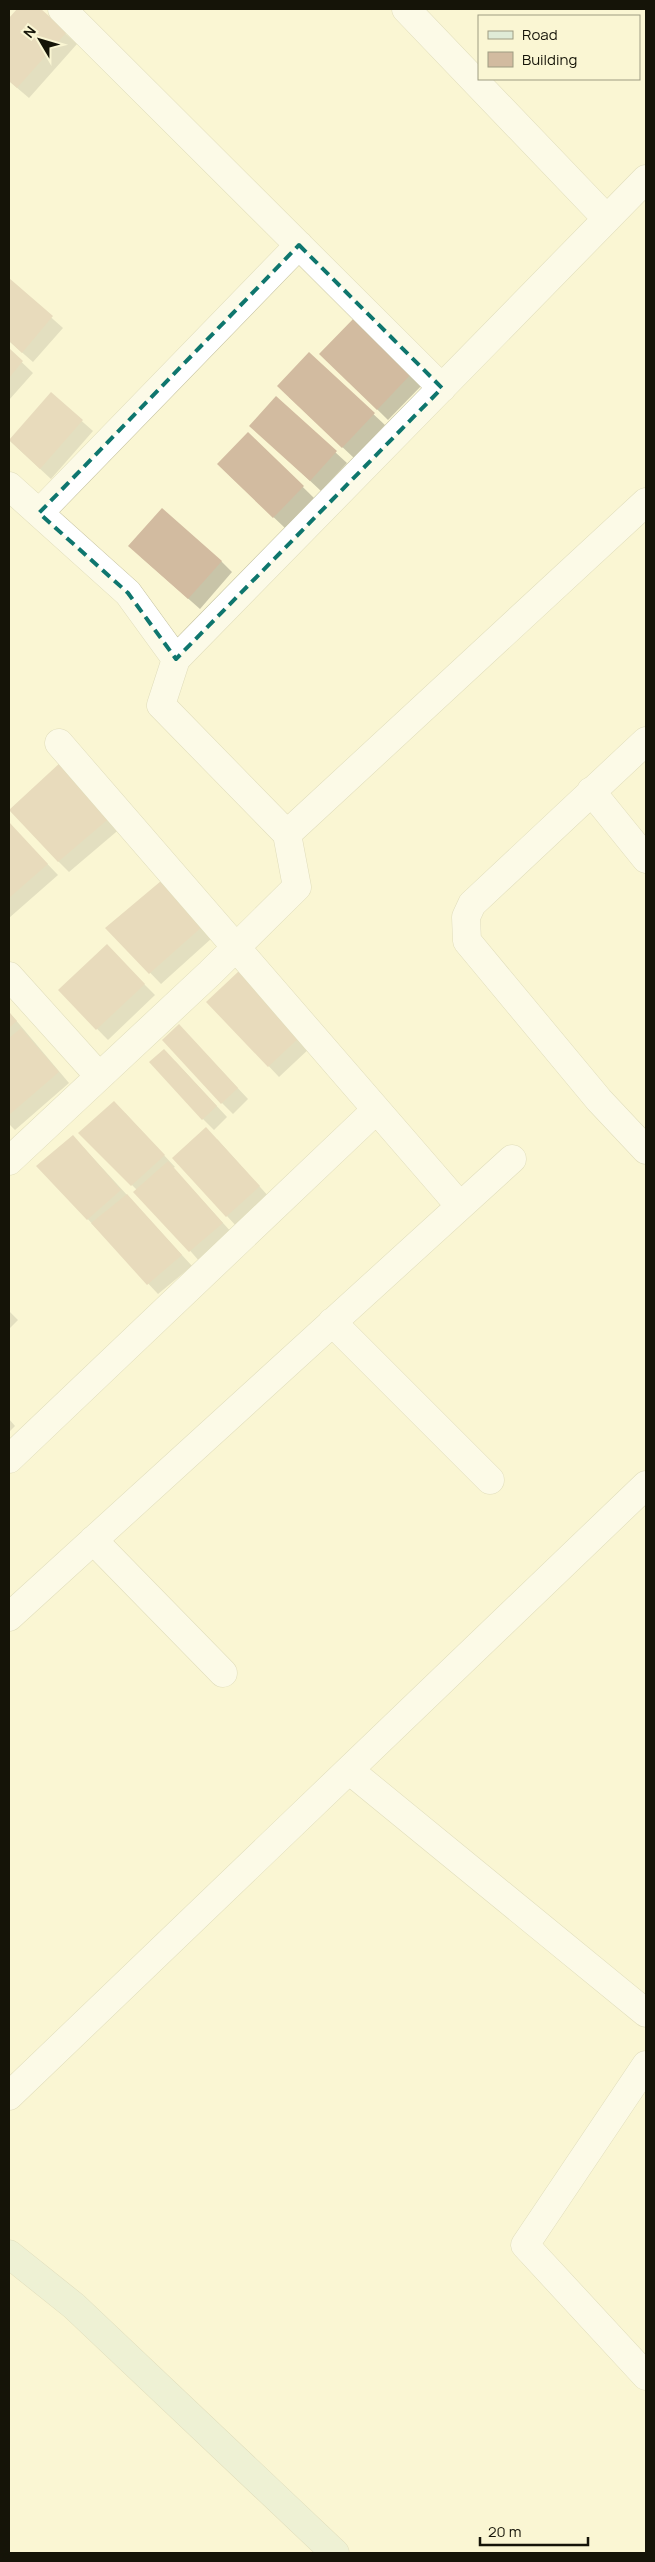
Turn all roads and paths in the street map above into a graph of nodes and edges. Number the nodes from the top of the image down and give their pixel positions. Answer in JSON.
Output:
{"nodes":[{"id":1,"x":62,"y":9,"type":"edge"},
{"id":2,"x":406,"y":9,"type":"edge"},
{"id":3,"x":646,"y":179,"type":"edge"},
{"id":4,"x":607,"y":219,"type":"junction"},
{"id":5,"x":299,"y":245,"type":"junction"},
{"id":6,"x":442,"y":388,"type":"junction"},
{"id":7,"x":9,"y":486,"type":"edge"},
{"id":8,"x":646,"y":502,"type":"edge"},
{"id":9,"x":40,"y":513,"type":"junction"},
{"id":10,"x":176,"y":659,"type":"junction"},
{"id":11,"x":646,"y":741,"type":"edge"},
{"id":12,"x":59,"y":743,"type":"dead end"},
{"id":13,"x":591,"y":791,"type":"junction"},
{"id":14,"x":287,"y":834,"type":"junction"},
{"id":15,"x":646,"y":859,"type":"edge"},
{"id":16,"x":235,"y":948,"type":"junction"},
{"id":17,"x":9,"y":976,"type":"edge"},
{"id":18,"x":99,"y":1076,"type":"junction"},
{"id":19,"x":376,"y":1110,"type":"junction"},
{"id":20,"x":646,"y":1150,"type":"edge"},
{"id":21,"x":512,"y":1159,"type":"dead end"},
{"id":22,"x":9,"y":1160,"type":"edge"},
{"id":23,"x":460,"y":1206,"type":"junction"},
{"id":24,"x":332,"y":1322,"type":"junction"},
{"id":25,"x":9,"y":1459,"type":"edge"},
{"id":26,"x":490,"y":1480,"type":"dead end"},
{"id":27,"x":646,"y":1485,"type":"edge"},
{"id":28,"x":93,"y":1540,"type":"junction"},
{"id":29,"x":9,"y":1617,"type":"edge"},
{"id":30,"x":223,"y":1673,"type":"dead end"},
{"id":31,"x":349,"y":1770,"type":"junction"},
{"id":32,"x":646,"y":2012,"type":"edge"},
{"id":33,"x":646,"y":2065,"type":"edge"},
{"id":34,"x":9,"y":2096,"type":"edge"},
{"id":35,"x":9,"y":2254,"type":"edge"},
{"id":36,"x":646,"y":2376,"type":"edge"},
{"id":37,"x":335,"y":2553,"type":"edge"}],
"edges":[{"from":1,"to":5,"type":"street"},
{"from":2,"to":4,"type":"street"},
{"from":3,"to":4,"type":"street"},
{"from":4,"to":6,"type":"street"},
{"from":5,"to":6,"type":"street"},
{"from":5,"to":9,"type":"street"},
{"from":6,"to":10,"type":"street"},
{"from":7,"to":9,"type":"street"},
{"from":8,"to":14,"type":"street"},
{"from":9,"to":10,"type":"street"},
{"from":10,"to":14,"type":"street"},
{"from":11,"to":13,"type":"street"},
{"from":12,"to":16,"type":"street"},
{"from":13,"to":15,"type":"street"},
{"from":13,"to":20,"type":"street"},
{"from":14,"to":16,"type":"street"},
{"from":16,"to":18,"type":"street"},
{"from":16,"to":19,"type":"street"},
{"from":17,"to":18,"type":"street"},
{"from":18,"to":22,"type":"street"},
{"from":19,"to":23,"type":"street"},
{"from":19,"to":25,"type":"street"},
{"from":21,"to":23,"type":"street"},
{"from":23,"to":24,"type":"street"},
{"from":24,"to":26,"type":"street"},
{"from":24,"to":28,"type":"street"},
{"from":27,"to":31,"type":"street"},
{"from":28,"to":29,"type":"street"},
{"from":28,"to":30,"type":"street"},
{"from":31,"to":32,"type":"street"},
{"from":31,"to":34,"type":"street"},
{"from":33,"to":36,"type":"street"},
{"from":35,"to":37,"type":"street"}]}
